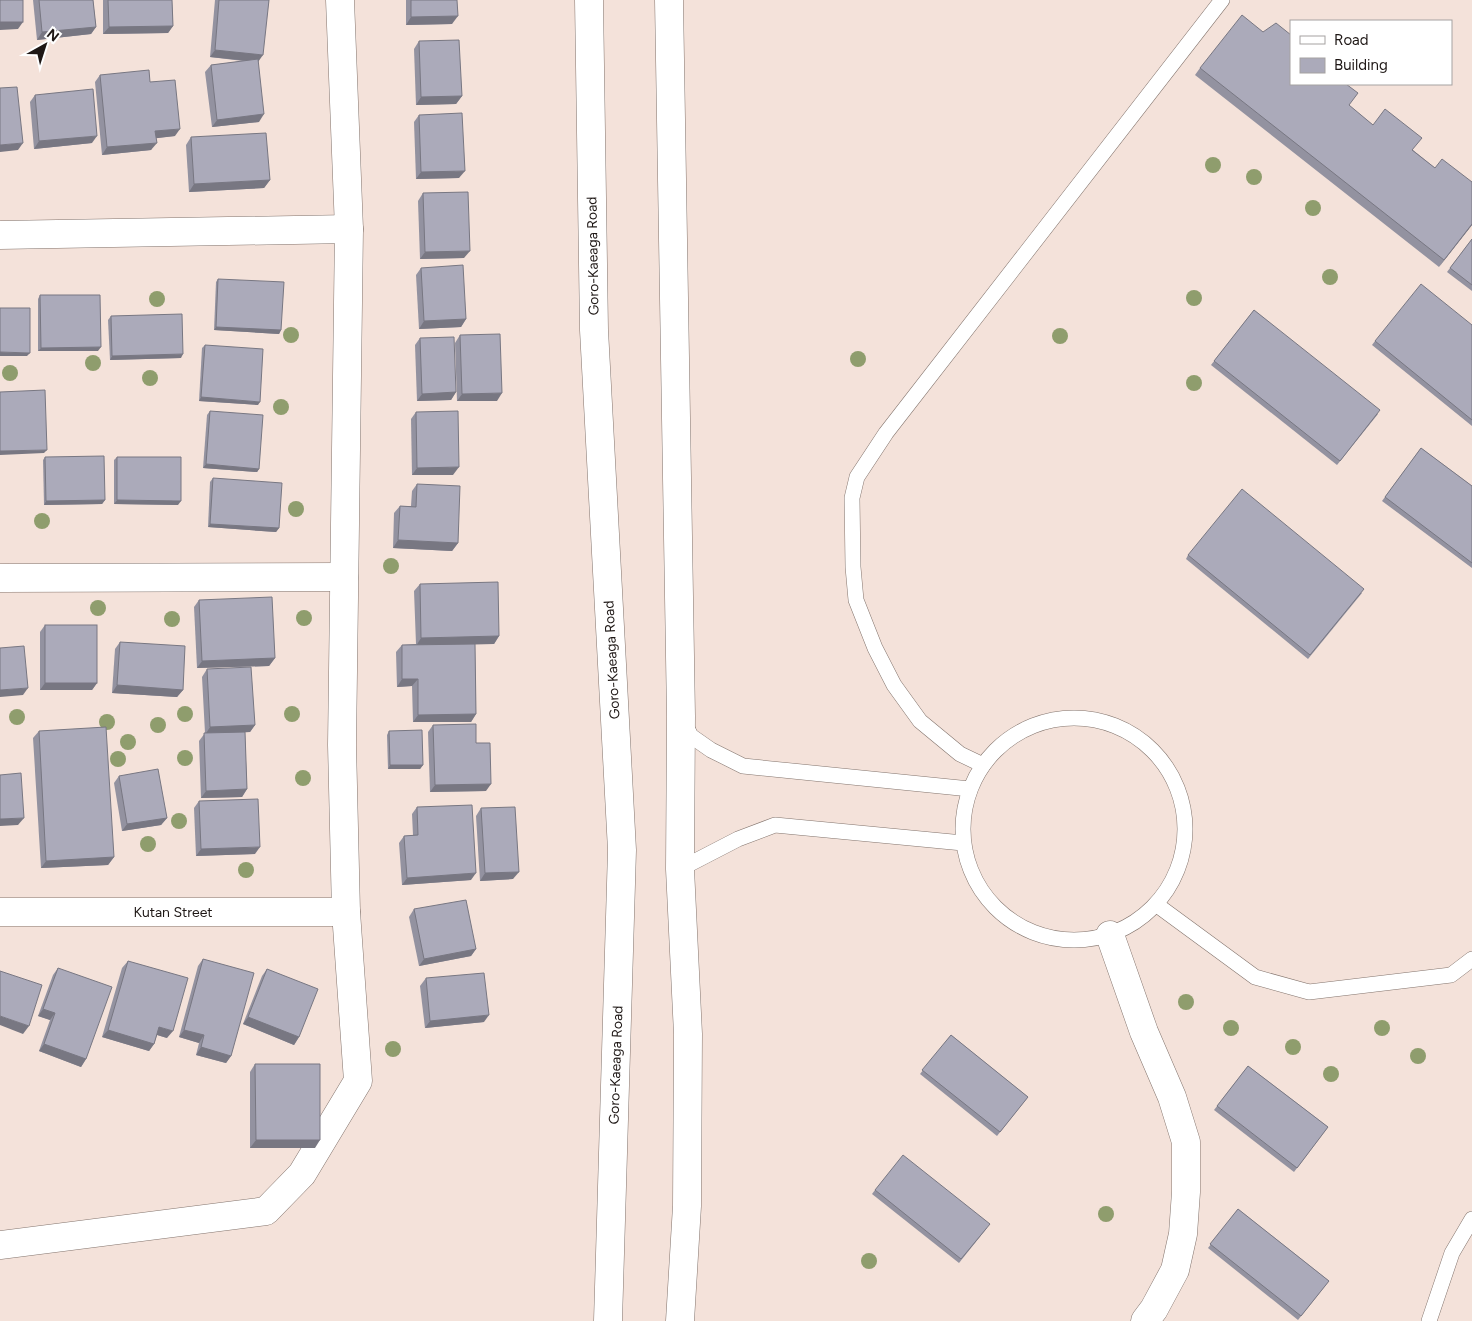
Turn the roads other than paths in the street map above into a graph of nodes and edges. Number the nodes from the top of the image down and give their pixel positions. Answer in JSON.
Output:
{"nodes":[{"id":1,"x":340,"y":0,"type":"edge"},
{"id":2,"x":588,"y":0,"type":"edge"},
{"id":3,"x":669,"y":0,"type":"edge"},
{"id":4,"x":1222,"y":0,"type":"edge"},
{"id":5,"x":349,"y":228,"type":"junction"},
{"id":6,"x":0,"y":235,"type":"edge"},
{"id":7,"x":344,"y":577,"type":"junction"},
{"id":8,"x":0,"y":578,"type":"edge"},
{"id":9,"x":681,"y":716,"type":"junction"},
{"id":10,"x":983,"y":764,"type":"junction"},
{"id":11,"x":970,"y":789,"type":"junction"},
{"id":12,"x":963,"y":843,"type":"junction"},
{"id":13,"x":680,"y":869,"type":"junction"},
{"id":14,"x":1157,"y":905,"type":"junction"},
{"id":15,"x":0,"y":912,"type":"edge"},
{"id":16,"x":346,"y":912,"type":"junction"},
{"id":17,"x":1110,"y":935,"type":"junction"},
{"id":18,"x":1472,"y":959,"type":"edge"},
{"id":19,"x":1472,"y":1220,"type":"edge"},
{"id":20,"x":0,"y":1245,"type":"edge"},
{"id":21,"x":608,"y":1321,"type":"edge"},
{"id":22,"x":680,"y":1321,"type":"edge"},
{"id":23,"x":1144,"y":1321,"type":"edge"},
{"id":24,"x":1429,"y":1321,"type":"edge"}],
"edges":[{"from":1,"to":5,"type":"street"},
{"from":2,"to":21,"type":"street","name":"Goro-Kaeaga Road"},
{"from":3,"to":9,"type":"street"},
{"from":4,"to":10,"type":"lane"},
{"from":5,"to":6,"type":"street"},
{"from":5,"to":7,"type":"street"},
{"from":7,"to":8,"type":"street"},
{"from":7,"to":16,"type":"street"},
{"from":9,"to":11,"type":"lane"},
{"from":9,"to":13,"type":"street"},
{"from":10,"to":11,"type":"lane"},
{"from":10,"to":14,"type":"lane"},
{"from":11,"to":12,"type":"lane"},
{"from":12,"to":13,"type":"lane"},
{"from":12,"to":17,"type":"lane"},
{"from":13,"to":22,"type":"street"},
{"from":14,"to":17,"type":"lane"},
{"from":14,"to":18,"type":"lane"},
{"from":15,"to":16,"type":"street","name":"Kutan Street"},
{"from":16,"to":20,"type":"street"},
{"from":17,"to":23,"type":"street"},
{"from":19,"to":24,"type":"lane"}]}
